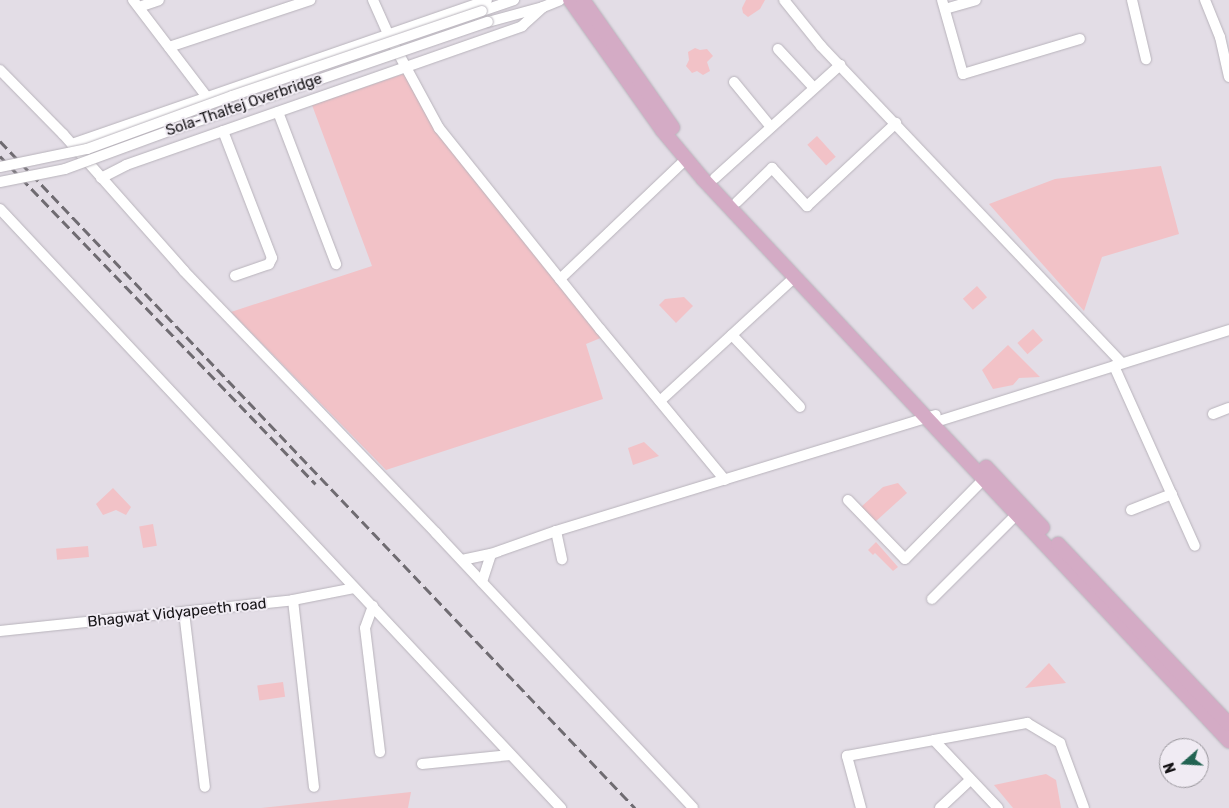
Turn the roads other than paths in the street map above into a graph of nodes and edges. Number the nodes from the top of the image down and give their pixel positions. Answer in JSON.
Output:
{"nodes":[{"id":1,"x":159,"y":0,"type":"edge"},
{"id":2,"x":310,"y":0,"type":"edge"},
{"id":3,"x":373,"y":0,"type":"edge"},
{"id":4,"x":487,"y":0,"type":"edge"},
{"id":5,"x":514,"y":0,"type":"edge"},
{"id":6,"x":560,"y":0,"type":"edge"},
{"id":7,"x":570,"y":0,"type":"edge"},
{"id":8,"x":583,"y":0,"type":"edge"},
{"id":9,"x":784,"y":0,"type":"edge"},
{"id":10,"x":976,"y":0,"type":"edge"},
{"id":11,"x":1132,"y":0,"type":"edge"},
{"id":12,"x":1205,"y":0,"type":"edge"},
{"id":13,"x":136,"y":3,"type":"edge"},
{"id":14,"x":944,"y":4,"type":"edge"},
{"id":15,"x":543,"y":7,"type":"junction"},
{"id":16,"x":389,"y":36,"type":"junction"},
{"id":17,"x":1080,"y":39,"type":"dead end"},
{"id":18,"x":169,"y":47,"type":"junction"},
{"id":19,"x":778,"y":49,"type":"dead end"},
{"id":20,"x":1146,"y":59,"type":"dead end"},
{"id":21,"x":840,"y":64,"type":"junction"},
{"id":22,"x":406,"y":67,"type":"junction"},
{"id":23,"x":0,"y":70,"type":"edge"},
{"id":24,"x":1229,"y":78,"type":"edge"},
{"id":25,"x":734,"y":82,"type":"dead end"},
{"id":26,"x":814,"y":88,"type":"junction"},
{"id":27,"x":207,"y":97,"type":"junction"},
{"id":28,"x":278,"y":112,"type":"junction"},
{"id":29,"x":896,"y":123,"type":"junction"},
{"id":30,"x":772,"y":127,"type":"junction"},
{"id":31,"x":224,"y":131,"type":"junction"},
{"id":32,"x":72,"y":144,"type":"junction"},
{"id":33,"x":686,"y":159,"type":"junction"},
{"id":34,"x":0,"y":167,"type":"edge"},
{"id":35,"x":101,"y":178,"type":"junction"},
{"id":36,"x":715,"y":178,"type":"junction"},
{"id":37,"x":0,"y":182,"type":"edge"},
{"id":38,"x":737,"y":202,"type":"junction"},
{"id":39,"x":0,"y":209,"type":"edge"},
{"id":40,"x":336,"y":264,"type":"dead end"},
{"id":41,"x":235,"y":276,"type":"dead end"},
{"id":42,"x":795,"y":278,"type":"junction"},
{"id":43,"x":560,"y":279,"type":"junction"},
{"id":44,"x":1229,"y":330,"type":"edge"},
{"id":45,"x":732,"y":335,"type":"junction"},
{"id":46,"x":1118,"y":365,"type":"junction"},
{"id":47,"x":660,"y":401,"type":"junction"},
{"id":48,"x":800,"y":407,"type":"dead end"},
{"id":49,"x":1229,"y":408,"type":"edge"},
{"id":50,"x":1213,"y":414,"type":"dead end"},
{"id":51,"x":935,"y":417,"type":"junction"},
{"id":52,"x":984,"y":479,"type":"junction"},
{"id":53,"x":725,"y":480,"type":"junction"},
{"id":54,"x":1172,"y":494,"type":"junction"},
{"id":55,"x":848,"y":500,"type":"dead end"},
{"id":56,"x":1131,"y":510,"type":"dead end"},
{"id":57,"x":1016,"y":514,"type":"junction"},
{"id":58,"x":556,"y":531,"type":"junction"},
{"id":59,"x":1195,"y":546,"type":"dead end"},
{"id":60,"x":491,"y":554,"type":"junction"},
{"id":61,"x":562,"y":559,"type":"dead end"},
{"id":62,"x":462,"y":560,"type":"junction"},
{"id":63,"x":482,"y":582,"type":"junction"},
{"id":64,"x":354,"y":588,"type":"junction"},
{"id":65,"x":932,"y":599,"type":"dead end"},
{"id":66,"x":293,"y":600,"type":"junction"},
{"id":67,"x":373,"y":606,"type":"junction"},
{"id":68,"x":184,"y":612,"type":"junction"},
{"id":69,"x":0,"y":632,"type":"edge"},
{"id":70,"x":1229,"y":724,"type":"edge"},
{"id":71,"x":934,"y":740,"type":"junction"},
{"id":72,"x":1229,"y":741,"type":"edge"},
{"id":73,"x":380,"y":752,"type":"dead end"},
{"id":74,"x":511,"y":755,"type":"junction"},
{"id":75,"x":422,"y":764,"type":"dead end"},
{"id":76,"x":970,"y":780,"type":"junction"},
{"id":77,"x":205,"y":787,"type":"dead end"},
{"id":78,"x":314,"y":787,"type":"dead end"},
{"id":79,"x":561,"y":808,"type":"edge"},
{"id":80,"x":693,"y":808,"type":"edge"},
{"id":81,"x":861,"y":808,"type":"edge"},
{"id":82,"x":940,"y":808,"type":"edge"},
{"id":83,"x":998,"y":808,"type":"edge"},
{"id":84,"x":1084,"y":808,"type":"edge"}],
"edges":[{"from":1,"to":13,"type":"street"},
{"from":2,"to":18,"type":"street"},
{"from":3,"to":16,"type":"street"},
{"from":4,"to":16,"type":"street"},
{"from":5,"to":34,"type":"street","name":"Sola-Thaltej Overbridge","bridge":true},
{"from":6,"to":15,"type":"street"},
{"from":7,"to":33,"type":"main road"},
{"from":8,"to":36,"type":"main road"},
{"from":9,"to":21,"type":"street"},
{"from":10,"to":14,"type":"street"},
{"from":11,"to":20,"type":"street"},
{"from":12,"to":24,"type":"street"},
{"from":13,"to":18,"type":"street"},
{"from":14,"to":17,"type":"street"},
{"from":15,"to":22,"type":"street"},
{"from":15,"to":37,"type":"street","name":"Sola-Thaltej Overbridge","bridge":true},
{"from":16,"to":22,"type":"street"},
{"from":16,"to":27,"type":"street"},
{"from":18,"to":27,"type":"street"},
{"from":19,"to":26,"type":"street"},
{"from":21,"to":26,"type":"street"},
{"from":21,"to":29,"type":"street"},
{"from":22,"to":28,"type":"street"},
{"from":22,"to":43,"type":"street"},
{"from":23,"to":32,"type":"street"},
{"from":25,"to":30,"type":"street"},
{"from":26,"to":30,"type":"street"},
{"from":27,"to":32,"type":"street"},
{"from":28,"to":31,"type":"street"},
{"from":28,"to":40,"type":"street"},
{"from":29,"to":38,"type":"street"},
{"from":29,"to":46,"type":"street"},
{"from":30,"to":36,"type":"street"},
{"from":31,"to":35,"type":"street"},
{"from":31,"to":41,"type":"street"},
{"from":32,"to":35,"type":"street"},
{"from":33,"to":42,"type":"main road"},
{"from":33,"to":43,"type":"street"},
{"from":35,"to":62,"type":"street"},
{"from":36,"to":38,"type":"main road"},
{"from":38,"to":51,"type":"main road"},
{"from":39,"to":64,"type":"street"},
{"from":42,"to":45,"type":"street"},
{"from":42,"to":51,"type":"main road"},
{"from":43,"to":47,"type":"street"},
{"from":44,"to":46,"type":"street"},
{"from":45,"to":47,"type":"street"},
{"from":45,"to":48,"type":"street"},
{"from":46,"to":51,"type":"street"},
{"from":46,"to":54,"type":"street"},
{"from":47,"to":53,"type":"street"},
{"from":49,"to":50,"type":"street"},
{"from":51,"to":52,"type":"main road"},
{"from":51,"to":53,"type":"street"},
{"from":51,"to":70,"type":"main road"},
{"from":52,"to":55,"type":"street"},
{"from":52,"to":57,"type":"main road"},
{"from":53,"to":58,"type":"street"},
{"from":54,"to":56,"type":"street"},
{"from":54,"to":59,"type":"street"},
{"from":57,"to":65,"type":"street"},
{"from":57,"to":72,"type":"main road"},
{"from":58,"to":60,"type":"street"},
{"from":58,"to":61,"type":"street"},
{"from":60,"to":62,"type":"street"},
{"from":60,"to":63,"type":"street"},
{"from":62,"to":63,"type":"street"},
{"from":63,"to":80,"type":"street"},
{"from":64,"to":66,"type":"street","name":"Bhagwat Vidyapeeth road"},
{"from":64,"to":67,"type":"street"},
{"from":66,"to":68,"type":"street","name":"Bhagwat Vidyapeeth road"},
{"from":66,"to":78,"type":"street"},
{"from":67,"to":73,"type":"street"},
{"from":67,"to":74,"type":"street"},
{"from":68,"to":69,"type":"street","name":"Bhagwat Vidyapeeth road"},
{"from":68,"to":77,"type":"street"},
{"from":71,"to":76,"type":"street"},
{"from":71,"to":81,"type":"street"},
{"from":71,"to":84,"type":"street"},
{"from":74,"to":75,"type":"street"},
{"from":74,"to":79,"type":"street"},
{"from":76,"to":82,"type":"street"},
{"from":76,"to":83,"type":"street"}]}
